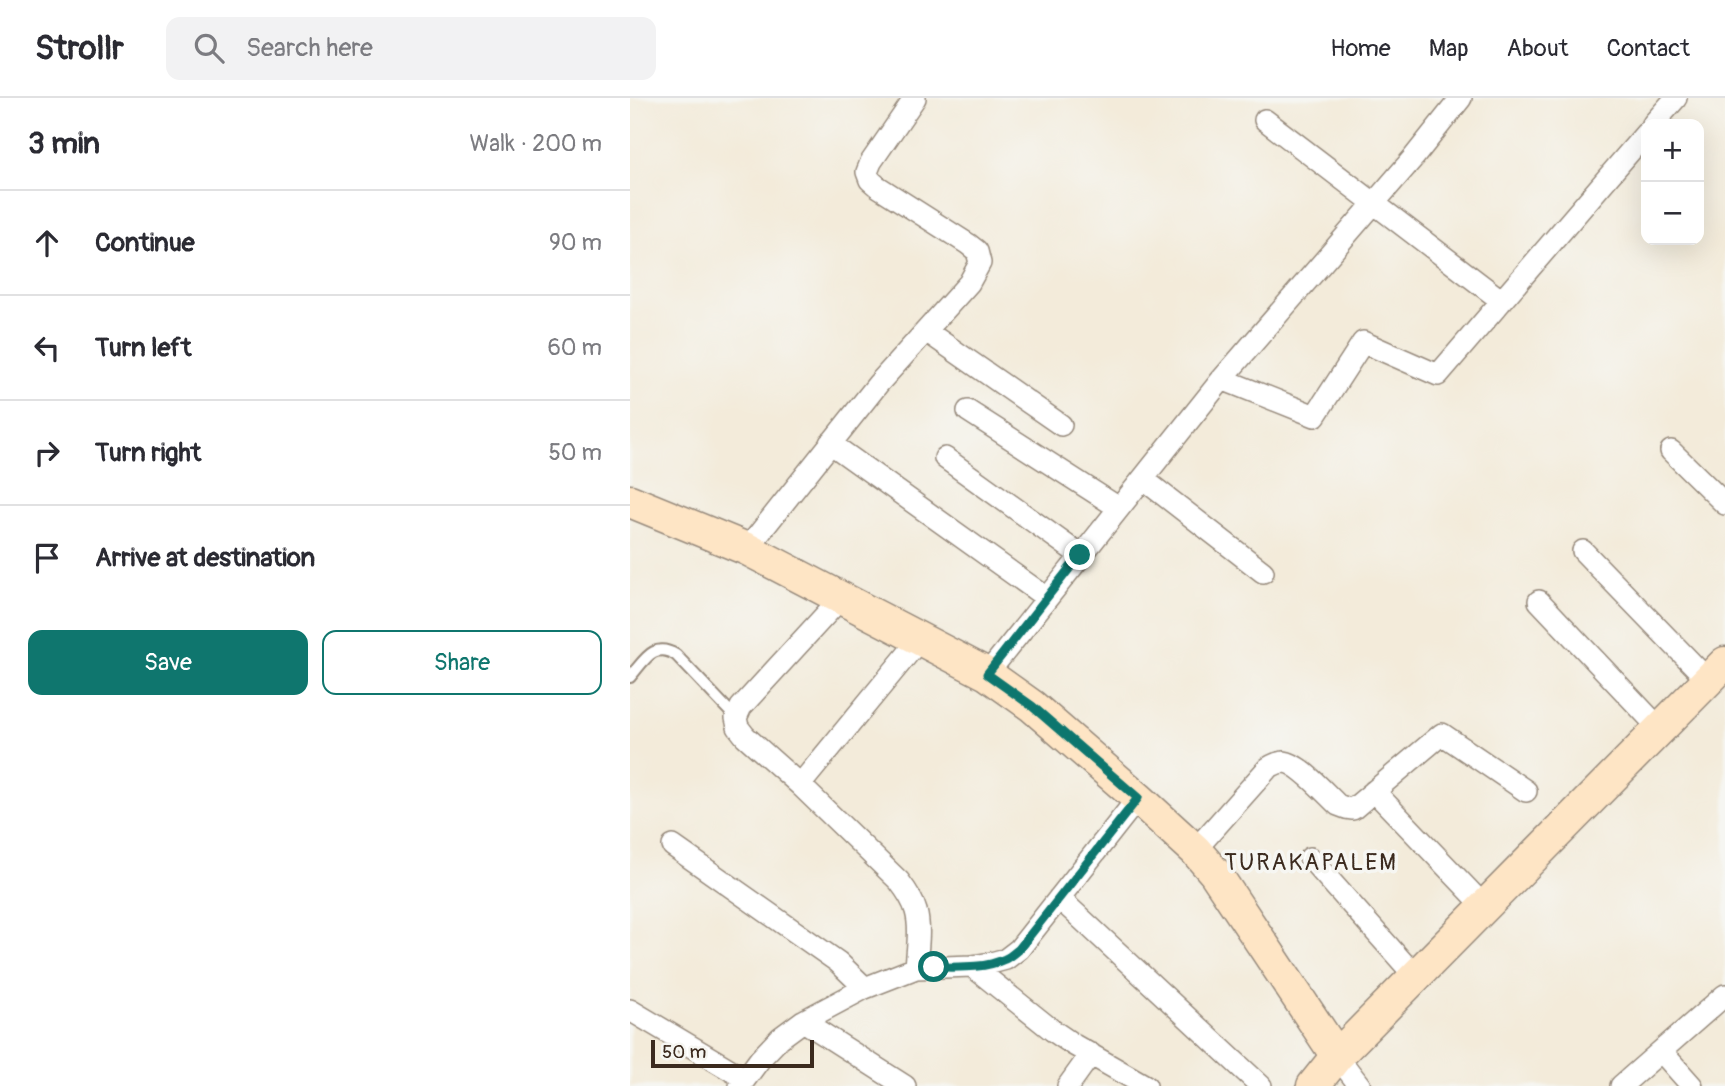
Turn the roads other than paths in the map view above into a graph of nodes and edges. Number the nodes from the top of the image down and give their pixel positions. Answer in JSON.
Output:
{"nodes":[{"id":1,"x":915,"y":98,"type":"edge"},
{"id":2,"x":1461,"y":98,"type":"edge"},
{"id":3,"x":1676,"y":98,"type":"edge"},
{"id":4,"x":1657,"y":119,"type":"edge"},
{"id":5,"x":1265,"y":120,"type":"dead end"},
{"id":6,"x":1641,"y":139,"type":"edge"},
{"id":7,"x":1374,"y":204,"type":"junction"},
{"id":8,"x":1502,"y":301,"type":"junction"},
{"id":9,"x":926,"y":331,"type":"junction"},
{"id":10,"x":1222,"y":379,"type":"junction"},
{"id":11,"x":968,"y":411,"type":"dead end"},
{"id":12,"x":1061,"y":425,"type":"dead end"},
{"id":13,"x":830,"y":443,"type":"junction"},
{"id":14,"x":1671,"y":451,"type":"dead end"},
{"id":15,"x":945,"y":458,"type":"dead end"},
{"id":16,"x":1143,"y":479,"type":"junction"},
{"id":17,"x":630,"y":501,"type":"edge"},
{"id":18,"x":1725,"y":504,"type":"edge"},
{"id":19,"x":1119,"y":508,"type":"junction"},
{"id":20,"x":747,"y":549,"type":"junction"},
{"id":21,"x":1583,"y":551,"type":"dead end"},
{"id":22,"x":1080,"y":555,"type":"junction"},
{"id":23,"x":1263,"y":572,"type":"dead end"},
{"id":24,"x":841,"y":598,"type":"junction"},
{"id":25,"x":1048,"y":598,"type":"junction"},
{"id":26,"x":1539,"y":601,"type":"dead end"},
{"id":27,"x":920,"y":639,"type":"junction"},
{"id":28,"x":1716,"y":671,"type":"edge"},
{"id":29,"x":987,"y":674,"type":"junction"},
{"id":30,"x":630,"y":677,"type":"edge"},
{"id":31,"x":736,"y":718,"type":"junction"},
{"id":32,"x":1658,"y":728,"type":"junction"},
{"id":33,"x":800,"y":785,"type":"junction"},
{"id":34,"x":1374,"y":791,"type":"junction"},
{"id":35,"x":1526,"y":791,"type":"dead end"},
{"id":36,"x":1138,"y":798,"type":"junction"},
{"id":37,"x":673,"y":846,"type":"dead end"},
{"id":38,"x":1195,"y":850,"type":"junction"},
{"id":39,"x":1310,"y":858,"type":"dead end"},
{"id":40,"x":1059,"y":898,"type":"junction"},
{"id":41,"x":1484,"y":906,"type":"junction"},
{"id":42,"x":972,"y":966,"type":"junction"},
{"id":43,"x":916,"y":968,"type":"junction"},
{"id":44,"x":1415,"y":976,"type":"junction"},
{"id":45,"x":865,"y":988,"type":"junction"},
{"id":46,"x":1725,"y":995,"type":"edge"},
{"id":47,"x":630,"y":1010,"type":"edge"},
{"id":48,"x":803,"y":1021,"type":"junction"},
{"id":49,"x":1661,"y":1051,"type":"junction"},
{"id":50,"x":1091,"y":1055,"type":"junction"},
{"id":51,"x":1336,"y":1056,"type":"junction"},
{"id":52,"x":742,"y":1082,"type":"edge"},
{"id":53,"x":905,"y":1086,"type":"edge"},
{"id":54,"x":1068,"y":1086,"type":"edge"},
{"id":55,"x":1146,"y":1086,"type":"edge"},
{"id":56,"x":1261,"y":1086,"type":"edge"},
{"id":57,"x":1313,"y":1086,"type":"edge"},
{"id":58,"x":1360,"y":1086,"type":"edge"},
{"id":59,"x":1621,"y":1086,"type":"edge"},
{"id":60,"x":1692,"y":1086,"type":"edge"}],
"edges":[{"from":1,"to":9,"type":"street"},
{"from":2,"to":7,"type":"street"},
{"from":3,"to":4,"type":"street"},
{"from":5,"to":7,"type":"street"},
{"from":6,"to":8,"type":"street"},
{"from":7,"to":8,"type":"street"},
{"from":7,"to":10,"type":"street"},
{"from":8,"to":10,"type":"street"},
{"from":9,"to":12,"type":"street"},
{"from":9,"to":13,"type":"street"},
{"from":10,"to":16,"type":"street"},
{"from":11,"to":19,"type":"street"},
{"from":13,"to":20,"type":"street"},
{"from":13,"to":25,"type":"street"},
{"from":14,"to":18,"type":"street"},
{"from":15,"to":22,"type":"street"},
{"from":16,"to":19,"type":"street"},
{"from":16,"to":23,"type":"street"},
{"from":17,"to":20,"type":"main road"},
{"from":19,"to":22,"type":"street"},
{"from":20,"to":24,"type":"main road"},
{"from":21,"to":28,"type":"street"},
{"from":22,"to":25,"type":"street"},
{"from":24,"to":27,"type":"main road"},
{"from":24,"to":31,"type":"street"},
{"from":25,"to":29,"type":"street"},
{"from":26,"to":32,"type":"street"},
{"from":27,"to":29,"type":"main road"},
{"from":27,"to":33,"type":"street"},
{"from":28,"to":32,"type":"main road"},
{"from":29,"to":36,"type":"main road"},
{"from":30,"to":31,"type":"lane"},
{"from":31,"to":33,"type":"street"},
{"from":32,"to":41,"type":"main road"},
{"from":33,"to":43,"type":"street"},
{"from":34,"to":35,"type":"street"},
{"from":34,"to":38,"type":"street"},
{"from":34,"to":41,"type":"street"},
{"from":36,"to":38,"type":"main road"},
{"from":36,"to":40,"type":"street"},
{"from":37,"to":45,"type":"street"},
{"from":38,"to":51,"type":"main road"},
{"from":39,"to":44,"type":"street"},
{"from":40,"to":42,"type":"street"},
{"from":40,"to":56,"type":"street"},
{"from":41,"to":44,"type":"main road"},
{"from":42,"to":43,"type":"street"},
{"from":42,"to":50,"type":"street"},
{"from":43,"to":45,"type":"street"},
{"from":44,"to":51,"type":"main road"},
{"from":45,"to":48,"type":"street"},
{"from":46,"to":49,"type":"street"},
{"from":47,"to":52,"type":"street"},
{"from":48,"to":52,"type":"street"},
{"from":48,"to":53,"type":"street"},
{"from":49,"to":59,"type":"street"},
{"from":49,"to":60,"type":"street"},
{"from":50,"to":54,"type":"street"},
{"from":50,"to":55,"type":"street"},
{"from":51,"to":57,"type":"main road"},
{"from":51,"to":58,"type":"street"}]}
